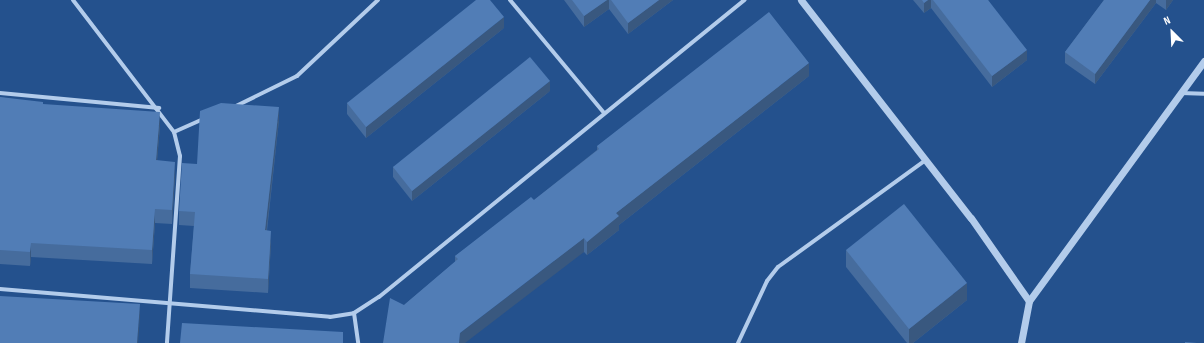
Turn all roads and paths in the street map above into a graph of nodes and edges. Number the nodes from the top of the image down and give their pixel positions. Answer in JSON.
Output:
{"nodes":[{"id":1,"x":73,"y":0,"type":"edge"},
{"id":2,"x":378,"y":0,"type":"edge"},
{"id":3,"x":510,"y":0,"type":"edge"},
{"id":4,"x":745,"y":0,"type":"edge"},
{"id":5,"x":801,"y":0,"type":"edge"},
{"id":6,"x":1204,"y":61,"type":"edge"},
{"id":7,"x":1181,"y":92,"type":"junction"},
{"id":8,"x":0,"y":93,"type":"edge"},
{"id":9,"x":1204,"y":94,"type":"edge"},
{"id":10,"x":159,"y":108,"type":"junction"},
{"id":11,"x":231,"y":108,"type":"edge"},
{"id":12,"x":604,"y":114,"type":"junction"},
{"id":13,"x":210,"y":117,"type":"edge"},
{"id":14,"x":174,"y":132,"type":"junction"},
{"id":15,"x":926,"y":160,"type":"junction"},
{"id":16,"x":0,"y":289,"type":"edge"},
{"id":17,"x":1029,"y":301,"type":"junction"},
{"id":18,"x":168,"y":304,"type":"junction"},
{"id":19,"x":354,"y":313,"type":"junction"},
{"id":20,"x":167,"y":343,"type":"edge"},
{"id":21,"x":358,"y":343,"type":"edge"},
{"id":22,"x":738,"y":343,"type":"edge"},
{"id":23,"x":1021,"y":343,"type":"edge"}],
"edges":[{"from":1,"to":10,"type":"street"},
{"from":2,"to":11,"type":"street"},
{"from":3,"to":12,"type":"street"},
{"from":4,"to":12,"type":"street"},
{"from":5,"to":15,"type":"street"},
{"from":6,"to":7,"type":"street"},
{"from":7,"to":9,"type":"street"},
{"from":7,"to":17,"type":"street"},
{"from":8,"to":10,"type":"street"},
{"from":10,"to":14,"type":"street"},
{"from":12,"to":19,"type":"street"},
{"from":13,"to":14,"type":"street"},
{"from":14,"to":18,"type":"street"},
{"from":15,"to":17,"type":"street"},
{"from":15,"to":22,"type":"street"},
{"from":16,"to":18,"type":"street"},
{"from":17,"to":23,"type":"street"},
{"from":18,"to":19,"type":"street"},
{"from":18,"to":20,"type":"street"},
{"from":19,"to":21,"type":"street"}]}
